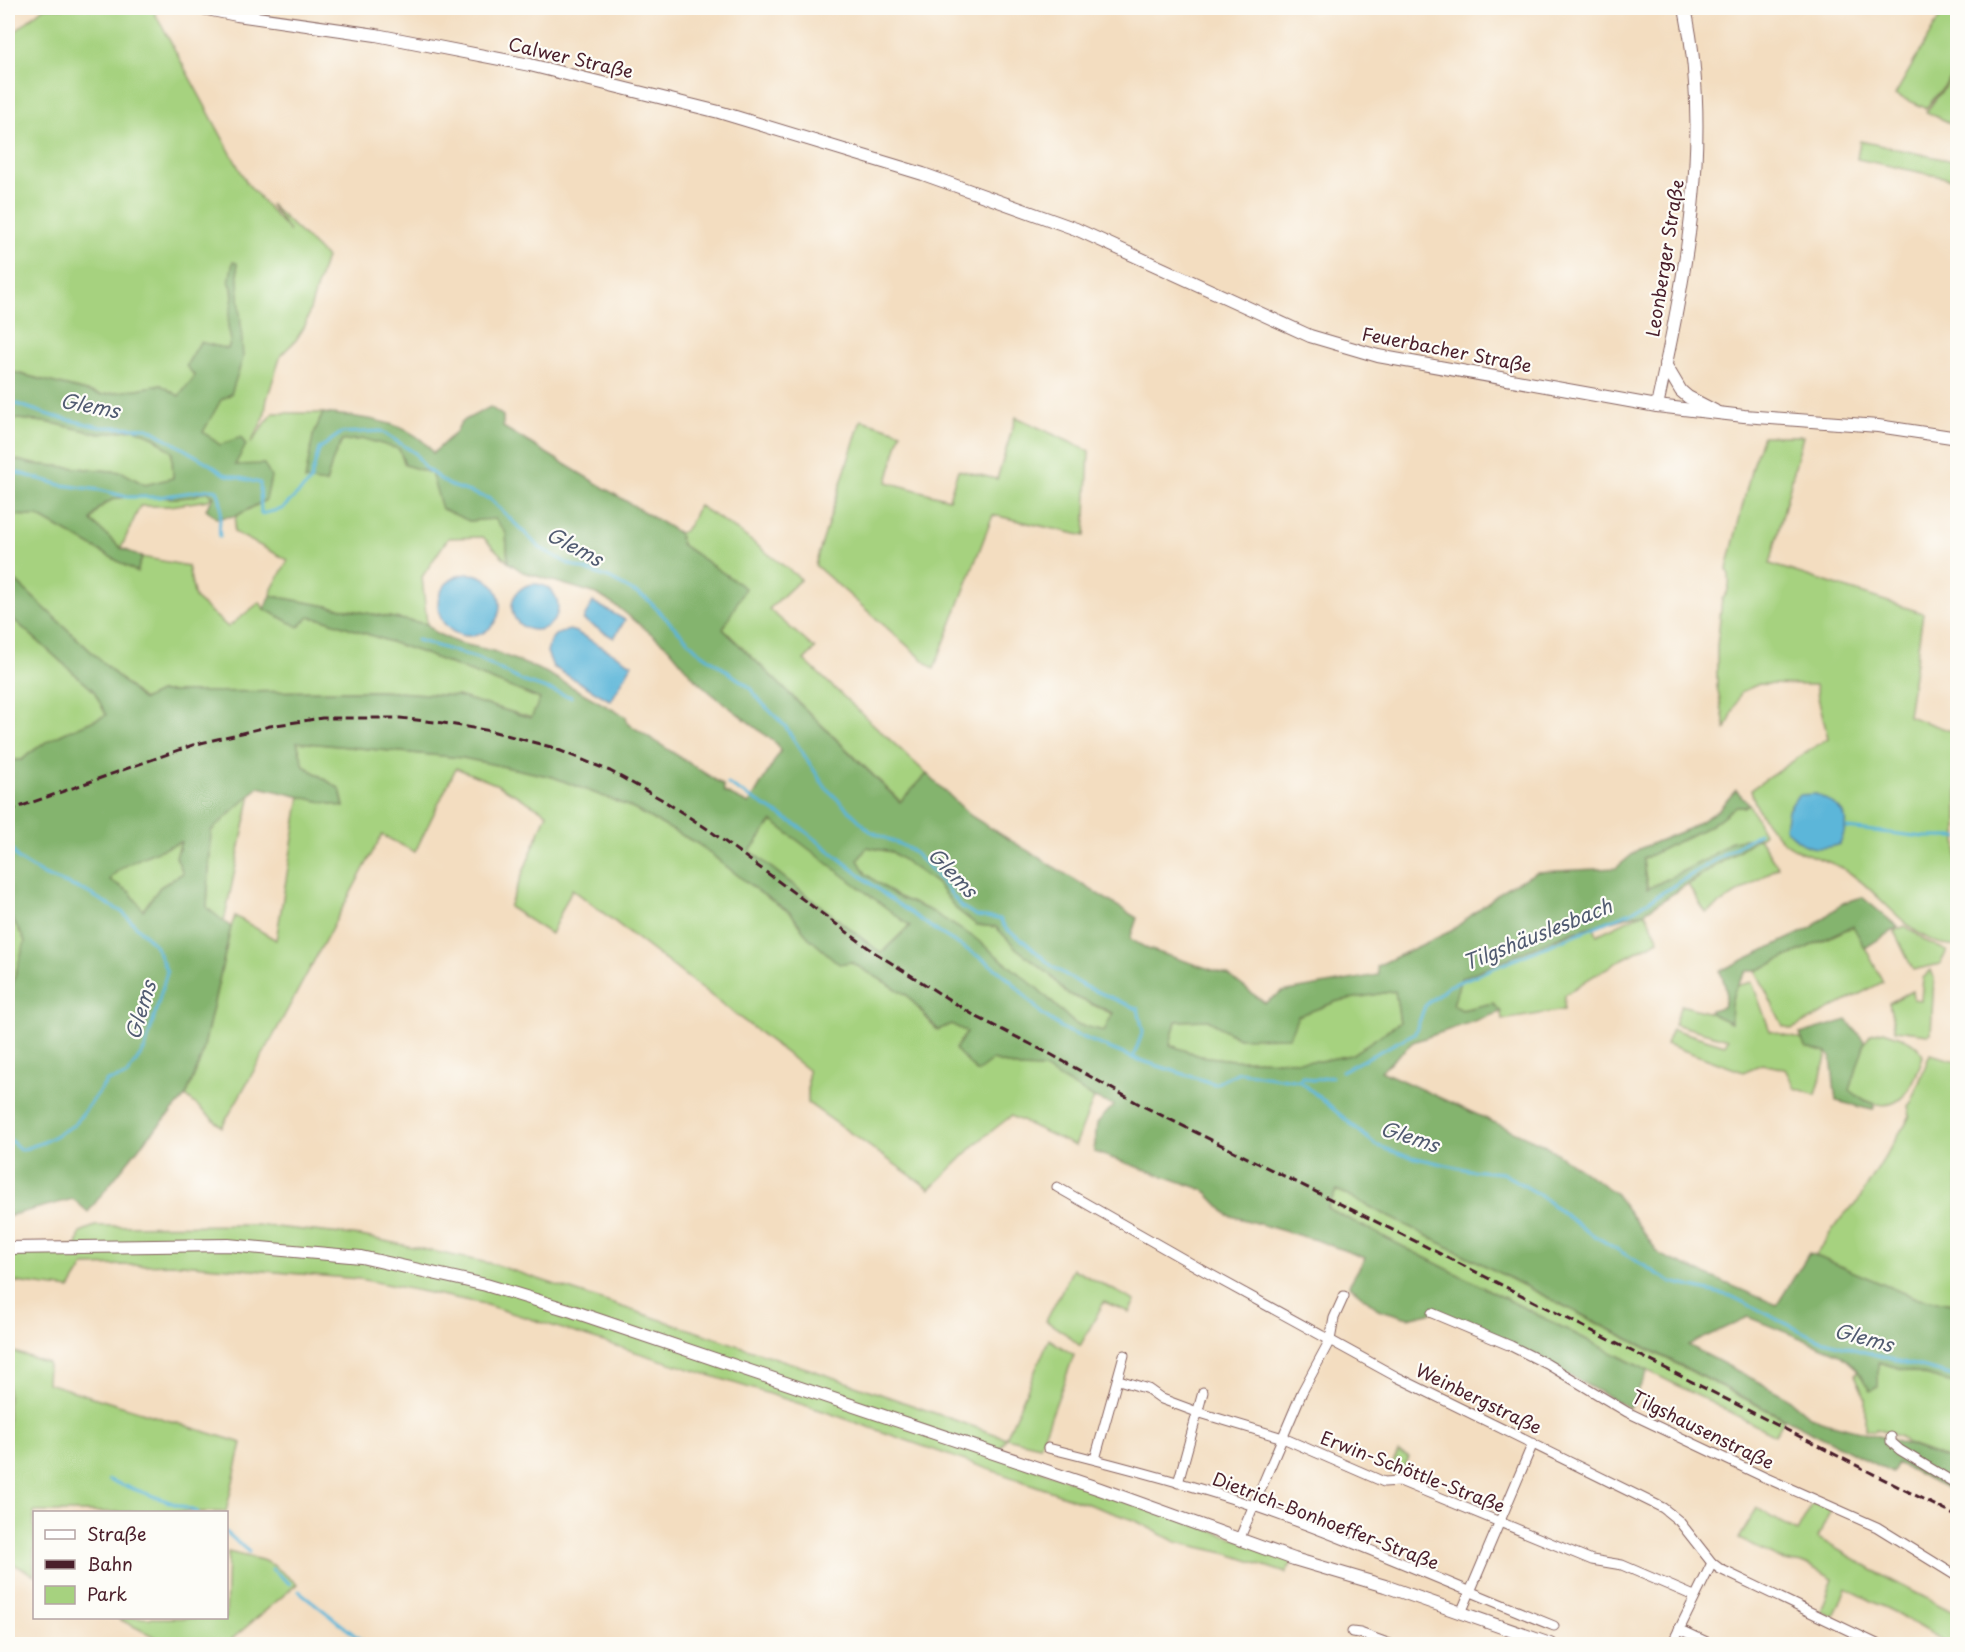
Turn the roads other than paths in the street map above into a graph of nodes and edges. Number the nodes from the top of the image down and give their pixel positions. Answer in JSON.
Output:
{"nodes":[{"id":1,"x":202,"y":8,"type":"edge"},
{"id":2,"x":1685,"y":8,"type":"edge"},
{"id":3,"x":923,"y":174,"type":"joint"},
{"id":4,"x":1665,"y":364,"type":"junction"},
{"id":5,"x":1657,"y":406,"type":"junction"},
{"id":6,"x":1718,"y":413,"type":"junction"},
{"id":7,"x":1958,"y":438,"type":"edge"},
{"id":8,"x":1057,"y":1187,"type":"dead end"},
{"id":9,"x":8,"y":1248,"type":"edge"},
{"id":10,"x":1344,"y":1296,"type":"dead end"},
{"id":11,"x":1432,"y":1313,"type":"dead end"},
{"id":12,"x":1330,"y":1340,"type":"junction"},
{"id":13,"x":1124,"y":1355,"type":"dead end"},
{"id":14,"x":1119,"y":1380,"type":"junction"},
{"id":15,"x":1203,"y":1392,"type":"dead end"},
{"id":16,"x":1197,"y":1412,"type":"junction"},
{"id":17,"x":1892,"y":1437,"type":"dead end"},
{"id":18,"x":1283,"y":1438,"type":"junction"},
{"id":19,"x":1533,"y":1443,"type":"junction"},
{"id":20,"x":1048,"y":1448,"type":"dead end"},
{"id":21,"x":1095,"y":1459,"type":"junction"},
{"id":22,"x":1178,"y":1483,"type":"junction"},
{"id":23,"x":1958,"y":1485,"type":"edge"},
{"id":24,"x":1253,"y":1506,"type":"junction"},
{"id":25,"x":1500,"y":1523,"type":"junction"},
{"id":26,"x":1239,"y":1540,"type":"junction"},
{"id":27,"x":1712,"y":1563,"type":"junction"},
{"id":28,"x":1958,"y":1577,"type":"edge"},
{"id":29,"x":1470,"y":1592,"type":"junction"},
{"id":30,"x":1694,"y":1596,"type":"junction"},
{"id":31,"x":1461,"y":1613,"type":"junction"},
{"id":32,"x":1554,"y":1626,"type":"dead end"},
{"id":33,"x":1678,"y":1629,"type":"junction"},
{"id":34,"x":1352,"y":1632,"type":"dead end"},
{"id":35,"x":1390,"y":1644,"type":"edge"},
{"id":36,"x":1550,"y":1644,"type":"edge"},
{"id":37,"x":1671,"y":1644,"type":"edge"},
{"id":38,"x":1711,"y":1644,"type":"edge"},
{"id":39,"x":1877,"y":1644,"type":"edge"}],
"edges":[{"from":1,"to":3,"type":"main road","name":"Calwer Straße"},
{"from":2,"to":4,"type":"main road","name":"Leonberger Straße"},
{"from":3,"to":5,"type":"main road","name":"Feuerbacher Straße"},
{"from":4,"to":5,"type":"main road","name":"Leonberger Straße"},
{"from":4,"to":6,"type":"main road"},
{"from":5,"to":6,"type":"main road","name":"Feuerbacher Straße"},
{"from":6,"to":7,"type":"main road","name":"Feuerbacher Straße"},
{"from":8,"to":12,"type":"street","name":"Weinbergstraße"},
{"from":9,"to":26,"type":"main road"},
{"from":10,"to":12,"type":"street"},
{"from":11,"to":28,"type":"street","name":"Tilgshausenstraße"},
{"from":12,"to":18,"type":"street"},
{"from":12,"to":19,"type":"street","name":"Weinbergstraße"},
{"from":13,"to":14,"type":"street"},
{"from":14,"to":16,"type":"street","name":"Erwin-Schöttle-Straße"},
{"from":14,"to":21,"type":"street"},
{"from":15,"to":16,"type":"street"},
{"from":16,"to":18,"type":"street","name":"Erwin-Schöttle-Straße"},
{"from":16,"to":22,"type":"street"},
{"from":17,"to":23,"type":"street"},
{"from":18,"to":24,"type":"street"},
{"from":18,"to":25,"type":"street","name":"Erwin-Schöttle-Straße"},
{"from":19,"to":25,"type":"street"},
{"from":19,"to":27,"type":"street","name":"Weinbergstraße"},
{"from":20,"to":21,"type":"street","name":"Dietrich-Bonhoeffer-Straße"},
{"from":21,"to":22,"type":"street","name":"Dietrich-Bonhoeffer-Straße"},
{"from":22,"to":24,"type":"street","name":"Dietrich-Bonhoeffer-Straße"},
{"from":24,"to":26,"type":"street"},
{"from":24,"to":29,"type":"street","name":"Dietrich-Bonhoeffer-Straße"},
{"from":25,"to":29,"type":"street"},
{"from":25,"to":30,"type":"street","name":"Erwin-Schöttle-Straße"},
{"from":26,"to":31,"type":"main road"},
{"from":27,"to":30,"type":"street"},
{"from":27,"to":39,"type":"street","name":"Weinbergstraße"},
{"from":29,"to":31,"type":"street"},
{"from":29,"to":32,"type":"street","name":"Dietrich-Bonhoeffer-Straße"},
{"from":30,"to":33,"type":"street"},
{"from":31,"to":36,"type":"main road"},
{"from":33,"to":37,"type":"street"},
{"from":33,"to":38,"type":"street"},
{"from":34,"to":35,"type":"street"}]}
